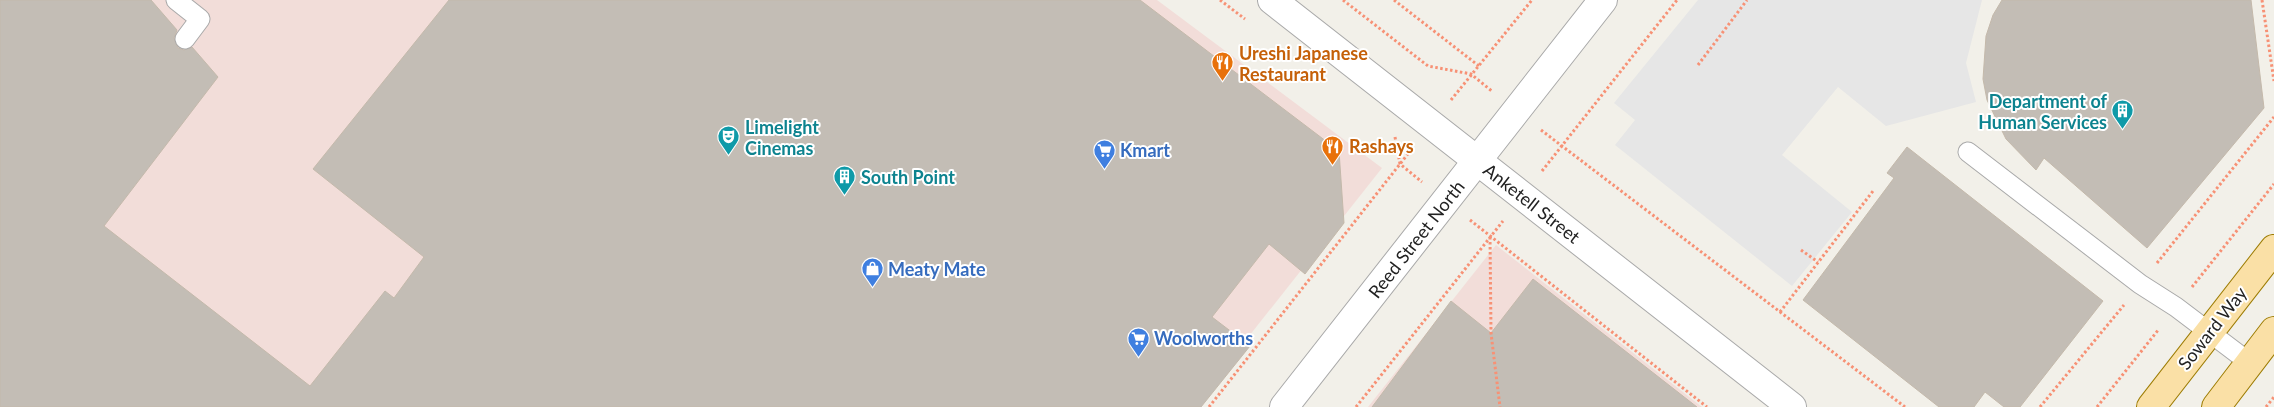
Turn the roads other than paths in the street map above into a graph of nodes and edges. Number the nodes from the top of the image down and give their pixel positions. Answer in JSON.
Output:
{"nodes":[{"id":1,"x":176,"y":0,"type":"edge"},
{"id":2,"x":1272,"y":0,"type":"edge"},
{"id":3,"x":1603,"y":0,"type":"edge"},
{"id":4,"x":185,"y":39,"type":"dead end"},
{"id":5,"x":1968,"y":152,"type":"dead end"},
{"id":6,"x":1477,"y":161,"type":"junction"},
{"id":7,"x":2274,"y":249,"type":"edge"},
{"id":8,"x":2274,"y":331,"type":"edge"},
{"id":9,"x":2208,"y":332,"type":"junction"},
{"id":10,"x":2250,"y":362,"type":"junction"},
{"id":11,"x":1284,"y":407,"type":"edge"},
{"id":12,"x":1792,"y":407,"type":"edge"},
{"id":13,"x":2150,"y":407,"type":"edge"},
{"id":14,"x":2216,"y":407,"type":"edge"}],
"edges":[{"from":1,"to":4,"type":"lane"},
{"from":2,"to":6,"type":"street","name":"Anketell Street"},
{"from":3,"to":6,"type":"street","name":"Reed Street North"},
{"from":5,"to":9,"type":"lane"},
{"from":6,"to":11,"type":"street","name":"Reed Street North"},
{"from":6,"to":12,"type":"street","name":"Anketell Street"},
{"from":7,"to":9,"type":"main road","name":"Soward Way"},
{"from":8,"to":10,"type":"main road"},
{"from":9,"to":10,"type":"lane"},
{"from":9,"to":13,"type":"main road","name":"Soward Way"},
{"from":10,"to":14,"type":"main road"}]}
